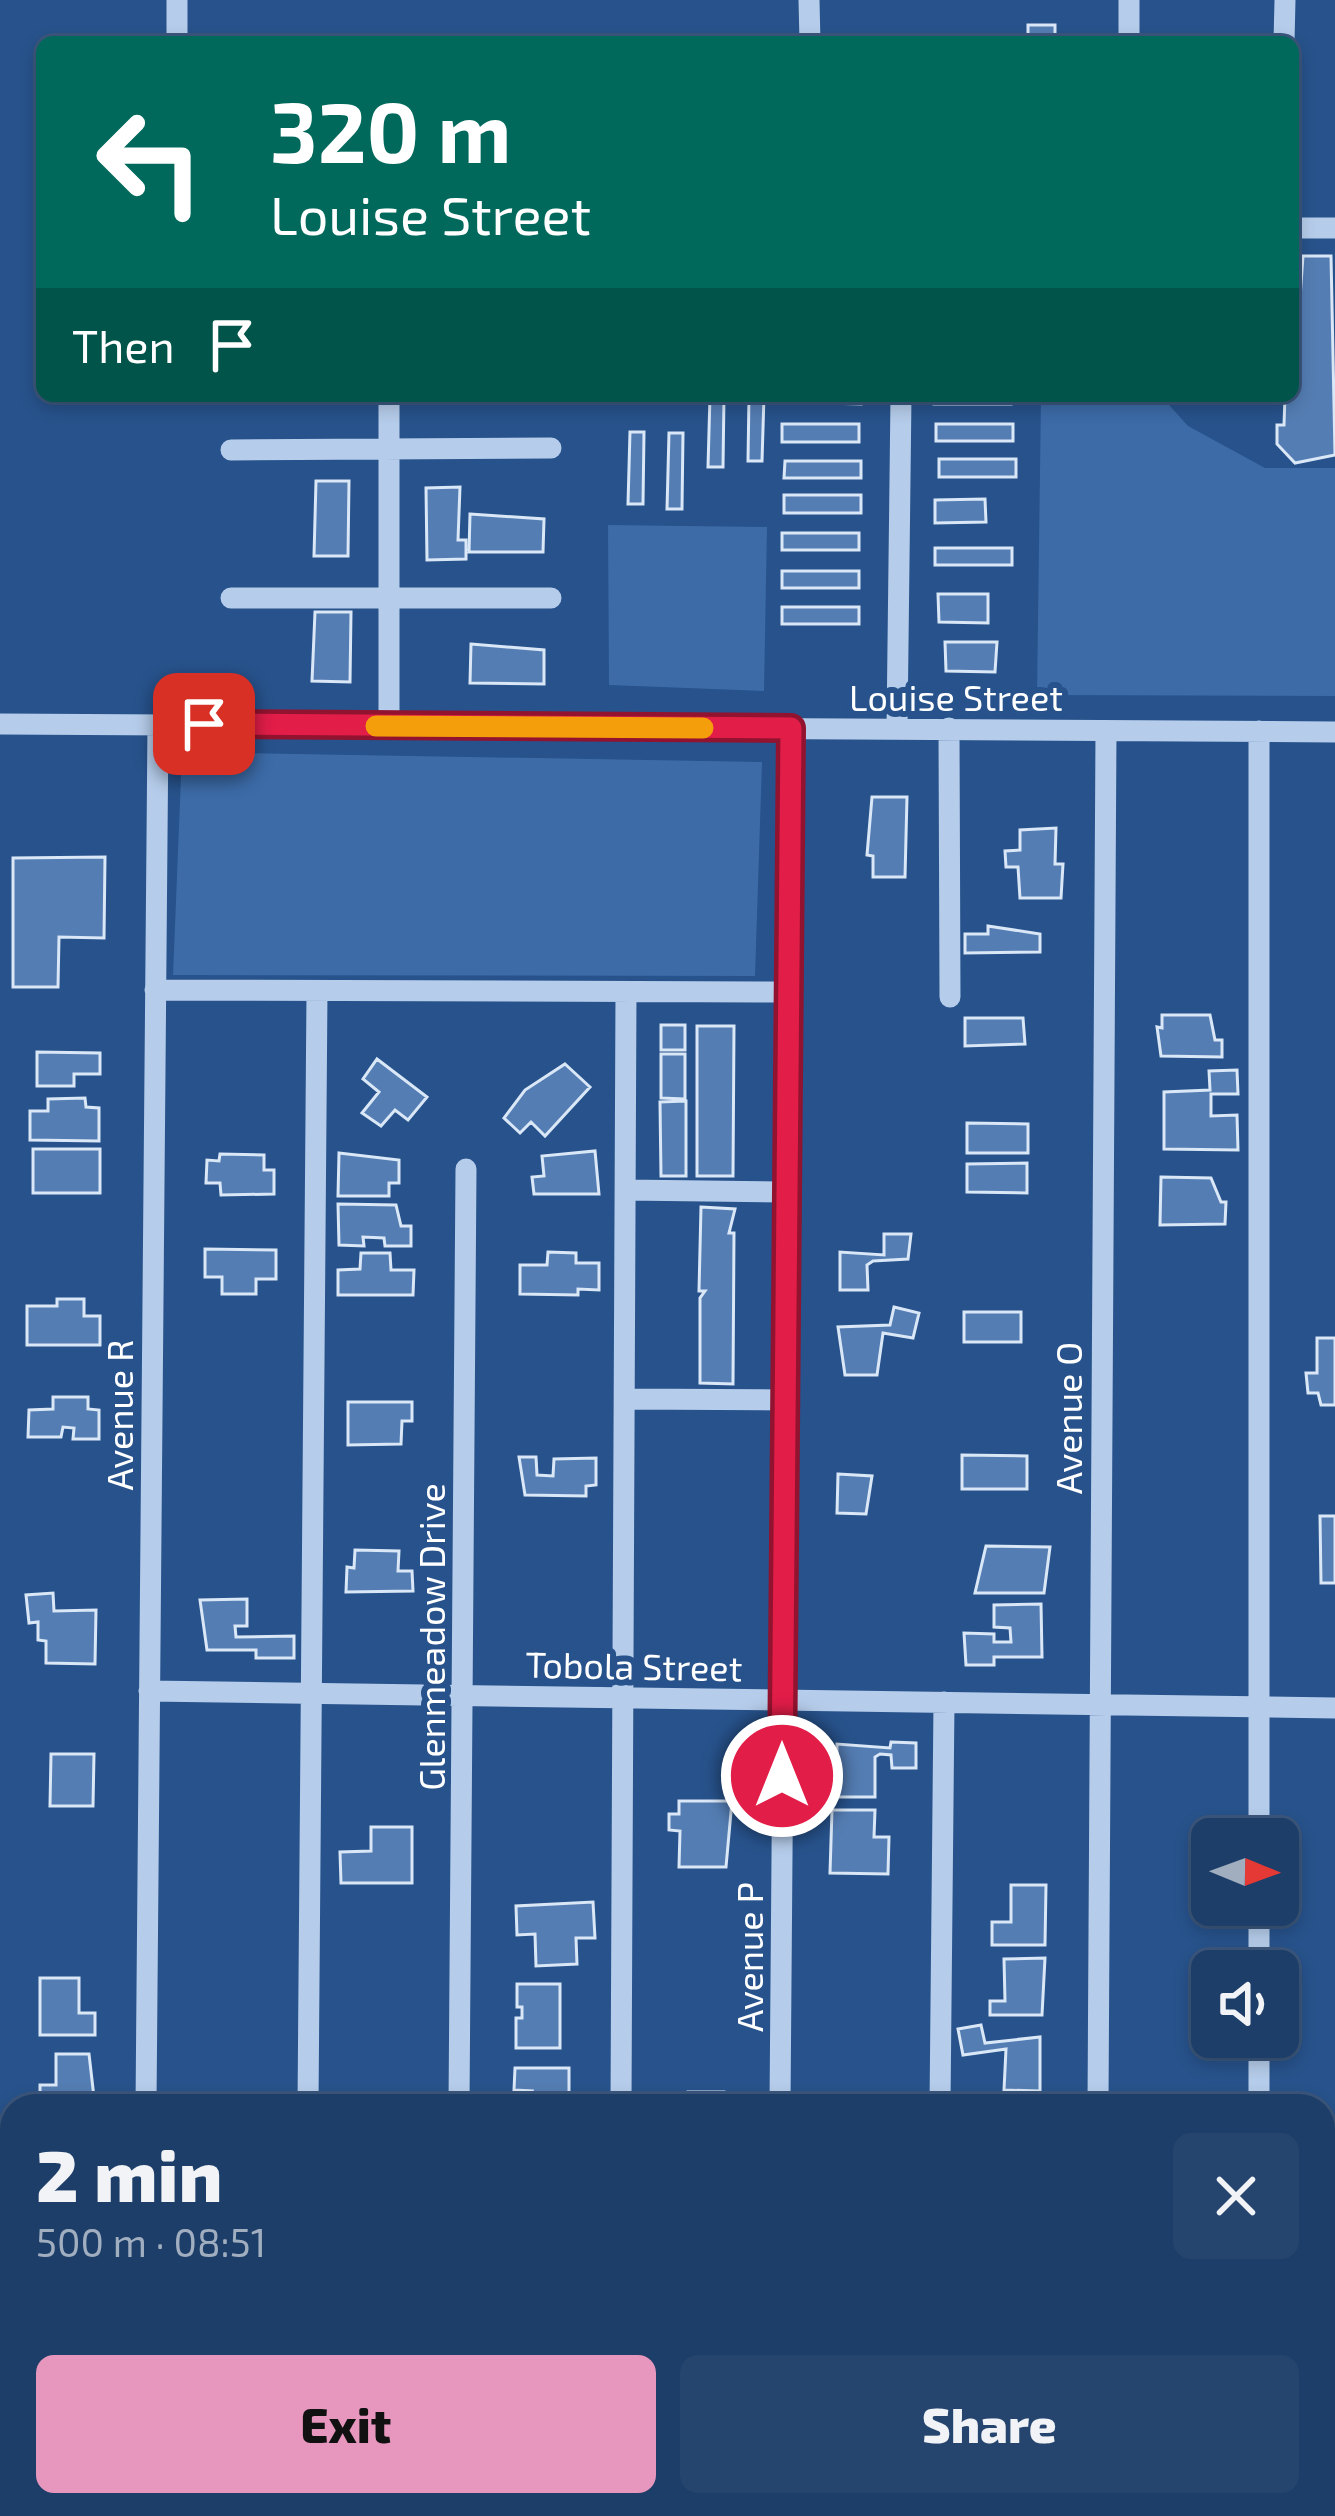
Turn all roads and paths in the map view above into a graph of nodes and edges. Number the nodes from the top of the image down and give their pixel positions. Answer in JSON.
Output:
{"nodes":[{"id":1,"x":178,"y":0,"type":"edge"},
{"id":2,"x":809,"y":0,"type":"edge"},
{"id":3,"x":1129,"y":0,"type":"edge"},
{"id":4,"x":1285,"y":0,"type":"edge"},
{"id":5,"x":177,"y":36,"type":"edge"},
{"id":6,"x":810,"y":36,"type":"edge"},
{"id":7,"x":1130,"y":36,"type":"edge"},
{"id":8,"x":1284,"y":36,"type":"edge"},
{"id":9,"x":1335,"y":228,"type":"edge"},
{"id":10,"x":1299,"y":230,"type":"edge"},
{"id":11,"x":388,"y":402,"type":"edge"},
{"id":12,"x":901,"y":402,"type":"edge"},
{"id":13,"x":551,"y":448,"type":"dead end"},
{"id":14,"x":388,"y":449,"type":"junction"},
{"id":15,"x":231,"y":450,"type":"dead end"},
{"id":16,"x":231,"y":598,"type":"dead end"},
{"id":17,"x":388,"y":598,"type":"junction"},
{"id":18,"x":551,"y":598,"type":"dead end"},
{"id":19,"x":0,"y":724,"type":"edge"},
{"id":20,"x":158,"y":724,"type":"junction"},
{"id":21,"x":388,"y":726,"type":"junction"},
{"id":22,"x":791,"y":728,"type":"junction"},
{"id":23,"x":897,"y":728,"type":"junction"},
{"id":24,"x":949,"y":728,"type":"junction"},
{"id":25,"x":1106,"y":730,"type":"junction"},
{"id":26,"x":1259,"y":731,"type":"junction"},
{"id":27,"x":1335,"y":732,"type":"edge"},
{"id":28,"x":154,"y":990,"type":"junction"},
{"id":29,"x":317,"y":991,"type":"junction"},
{"id":30,"x":626,"y":992,"type":"junction"},
{"id":31,"x":788,"y":992,"type":"junction"},
{"id":32,"x":950,"y":997,"type":"dead end"},
{"id":33,"x":466,"y":1169,"type":"dead end"},
{"id":34,"x":626,"y":1190,"type":"junction"},
{"id":35,"x":786,"y":1192,"type":"junction"},
{"id":36,"x":625,"y":1399,"type":"junction"},
{"id":37,"x":785,"y":1400,"type":"junction"},
{"id":38,"x":149,"y":1691,"type":"junction"},
{"id":39,"x":309,"y":1694,"type":"junction"},
{"id":40,"x":462,"y":1696,"type":"junction"},
{"id":41,"x":624,"y":1698,"type":"junction"},
{"id":42,"x":782,"y":1700,"type":"junction"},
{"id":43,"x":944,"y":1702,"type":"junction"},
{"id":44,"x":1097,"y":1705,"type":"junction"},
{"id":45,"x":1259,"y":1707,"type":"junction"},
{"id":46,"x":1335,"y":1708,"type":"edge"},
{"id":47,"x":1259,"y":1818,"type":"edge"},
{"id":48,"x":1259,"y":2058,"type":"edge"},
{"id":49,"x":146,"y":2094,"type":"edge"},
{"id":50,"x":308,"y":2094,"type":"edge"},
{"id":51,"x":459,"y":2094,"type":"edge"},
{"id":52,"x":621,"y":2094,"type":"edge"},
{"id":53,"x":781,"y":2094,"type":"edge"},
{"id":54,"x":940,"y":2094,"type":"edge"},
{"id":55,"x":1098,"y":2094,"type":"edge"},
{"id":56,"x":1259,"y":2094,"type":"edge"}],
"edges":[{"from":1,"to":5,"type":"street"},
{"from":2,"to":6,"type":"street"},
{"from":3,"to":7,"type":"street"},
{"from":4,"to":8,"type":"street"},
{"from":9,"to":10,"type":"street"},
{"from":11,"to":14,"type":"street"},
{"from":12,"to":23,"type":"street"},
{"from":13,"to":14,"type":"street"},
{"from":14,"to":15,"type":"street"},
{"from":14,"to":17,"type":"street"},
{"from":16,"to":17,"type":"street"},
{"from":17,"to":18,"type":"street"},
{"from":17,"to":21,"type":"street"},
{"from":19,"to":20,"type":"street","name":"Louise Street"},
{"from":20,"to":21,"type":"street","name":"Louise Street"},
{"from":20,"to":28,"type":"street","name":"Avenue R"},
{"from":21,"to":22,"type":"street","name":"Louise Street"},
{"from":22,"to":23,"type":"street","name":"Louise Street"},
{"from":22,"to":31,"type":"street","name":"Avenue P"},
{"from":23,"to":24,"type":"street","name":"Louise Street"},
{"from":24,"to":25,"type":"street","name":"Louise Street"},
{"from":24,"to":32,"type":"street"},
{"from":25,"to":26,"type":"street","name":"Louise Street"},
{"from":25,"to":44,"type":"street","name":"Avenue O"},
{"from":26,"to":27,"type":"street","name":"Louise Street"},
{"from":26,"to":45,"type":"street"},
{"from":28,"to":29,"type":"street"},
{"from":28,"to":38,"type":"street","name":"Avenue R"},
{"from":29,"to":30,"type":"street"},
{"from":29,"to":39,"type":"street"},
{"from":30,"to":31,"type":"street"},
{"from":30,"to":34,"type":"street"},
{"from":31,"to":35,"type":"street","name":"Avenue P"},
{"from":33,"to":40,"type":"street","name":"Glenmeadow Drive"},
{"from":34,"to":35,"type":"street"},
{"from":34,"to":36,"type":"street"},
{"from":35,"to":37,"type":"street","name":"Avenue P"},
{"from":36,"to":37,"type":"street"},
{"from":36,"to":41,"type":"street"},
{"from":37,"to":42,"type":"street","name":"Avenue P"},
{"from":38,"to":39,"type":"street","name":"Tobola Street"},
{"from":38,"to":49,"type":"street","name":"Avenue R"},
{"from":39,"to":40,"type":"street","name":"Tobola Street"},
{"from":39,"to":50,"type":"street"},
{"from":40,"to":41,"type":"street","name":"Tobola Street"},
{"from":40,"to":51,"type":"street","name":"Glenmeadow Drive"},
{"from":41,"to":42,"type":"street","name":"Tobola Street"},
{"from":41,"to":52,"type":"street"},
{"from":42,"to":43,"type":"street","name":"Tobola Street"},
{"from":42,"to":53,"type":"street","name":"Avenue P"},
{"from":43,"to":44,"type":"street","name":"Tobola Street"},
{"from":43,"to":54,"type":"street"},
{"from":44,"to":45,"type":"street","name":"Tobola Street"},
{"from":44,"to":55,"type":"street","name":"Avenue O"},
{"from":45,"to":46,"type":"street","name":"Tobola Street"},
{"from":45,"to":47,"type":"street"},
{"from":48,"to":56,"type":"street"}]}
